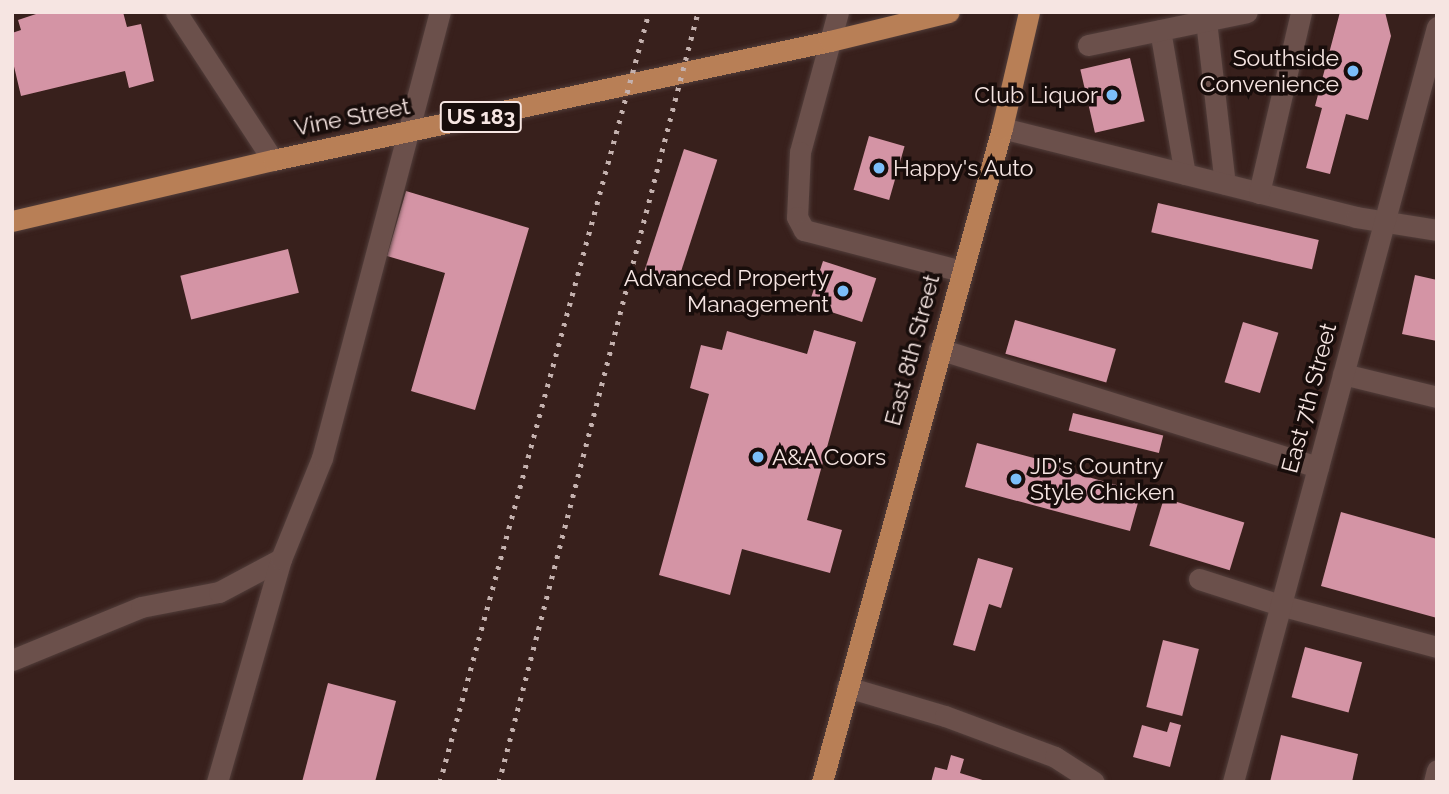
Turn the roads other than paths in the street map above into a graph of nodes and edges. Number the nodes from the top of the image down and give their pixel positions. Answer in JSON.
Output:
{"nodes":[{"id":1,"x":176,"y":12,"type":"edge"},
{"id":2,"x":440,"y":12,"type":"edge"},
{"id":3,"x":838,"y":12,"type":"edge"},
{"id":4,"x":949,"y":12,"type":"edge"},
{"id":5,"x":1029,"y":12,"type":"edge"},
{"id":6,"x":1247,"y":12,"type":"edge"},
{"id":7,"x":1301,"y":12,"type":"edge"},
{"id":8,"x":1206,"y":17,"type":"edge"},
{"id":9,"x":1437,"y":27,"type":"edge"},
{"id":10,"x":1160,"y":30,"type":"junction"},
{"id":11,"x":830,"y":41,"type":"junction"},
{"id":12,"x":1088,"y":45,"type":"dead end"},
{"id":13,"x":1002,"y":128,"type":"junction"},
{"id":14,"x":408,"y":133,"type":"junction"},
{"id":15,"x":273,"y":160,"type":"junction"},
{"id":16,"x":1185,"y":174,"type":"junction"},
{"id":17,"x":1224,"y":184,"type":"junction"},
{"id":18,"x":1259,"y":193,"type":"junction"},
{"id":19,"x":1384,"y":220,"type":"junction"},
{"id":20,"x":12,"y":221,"type":"edge"},
{"id":21,"x":1437,"y":230,"type":"edge"},
{"id":22,"x":961,"y":271,"type":"junction"},
{"id":23,"x":939,"y":349,"type":"junction"},
{"id":24,"x":1343,"y":374,"type":"junction"},
{"id":25,"x":1437,"y":397,"type":"edge"},
{"id":26,"x":1318,"y":467,"type":"junction"},
{"id":27,"x":281,"y":559,"type":"junction"},
{"id":28,"x":1199,"y":579,"type":"dead end"},
{"id":29,"x":1280,"y":605,"type":"junction"},
{"id":30,"x":1437,"y":647,"type":"edge"},
{"id":31,"x":12,"y":660,"type":"edge"},
{"id":32,"x":847,"y":687,"type":"junction"},
{"id":33,"x":1437,"y":771,"type":"edge"},
{"id":34,"x":217,"y":782,"type":"edge"},
{"id":35,"x":822,"y":782,"type":"edge"},
{"id":36,"x":1094,"y":782,"type":"edge"},
{"id":37,"x":1233,"y":782,"type":"edge"},
{"id":38,"x":1434,"y":782,"type":"edge"}],
"edges":[{"from":1,"to":15,"type":"street"},
{"from":2,"to":14,"type":"street"},
{"from":3,"to":11,"type":"street"},
{"from":4,"to":11,"type":"main road","name":"Vine Street","number":"US 183"},
{"from":5,"to":13,"type":"main road","name":"East 8th Street"},
{"from":6,"to":8,"type":"street"},
{"from":7,"to":18,"type":"street"},
{"from":8,"to":10,"type":"street"},
{"from":8,"to":17,"type":"street"},
{"from":9,"to":19,"type":"street","name":"East 7th Street"},
{"from":10,"to":12,"type":"street"},
{"from":10,"to":16,"type":"street"},
{"from":11,"to":14,"type":"main road","name":"Vine Street","number":"US 183"},
{"from":11,"to":22,"type":"street"},
{"from":13,"to":16,"type":"street"},
{"from":13,"to":22,"type":"main road","name":"East 8th Street"},
{"from":14,"to":15,"type":"main road","name":"Vine Street","number":"US 183"},
{"from":14,"to":27,"type":"street"},
{"from":15,"to":20,"type":"main road","name":"Vine Street","number":"US 183"},
{"from":16,"to":17,"type":"street"},
{"from":17,"to":18,"type":"street"},
{"from":18,"to":19,"type":"street"},
{"from":19,"to":21,"type":"street"},
{"from":19,"to":24,"type":"street","name":"East 7th Street"},
{"from":22,"to":23,"type":"main road","name":"East 8th Street"},
{"from":23,"to":26,"type":"street"},
{"from":23,"to":32,"type":"main road","name":"East 8th Street"},
{"from":24,"to":25,"type":"street"},
{"from":24,"to":26,"type":"street","name":"East 7th Street"},
{"from":26,"to":29,"type":"street","name":"East 7th Street"},
{"from":27,"to":31,"type":"street"},
{"from":27,"to":34,"type":"street"},
{"from":28,"to":29,"type":"street"},
{"from":29,"to":30,"type":"street"},
{"from":29,"to":37,"type":"street","name":"East 7th Street"},
{"from":32,"to":35,"type":"main road","name":"East 8th Street"},
{"from":32,"to":36,"type":"street"},
{"from":33,"to":38,"type":"street"}]}
